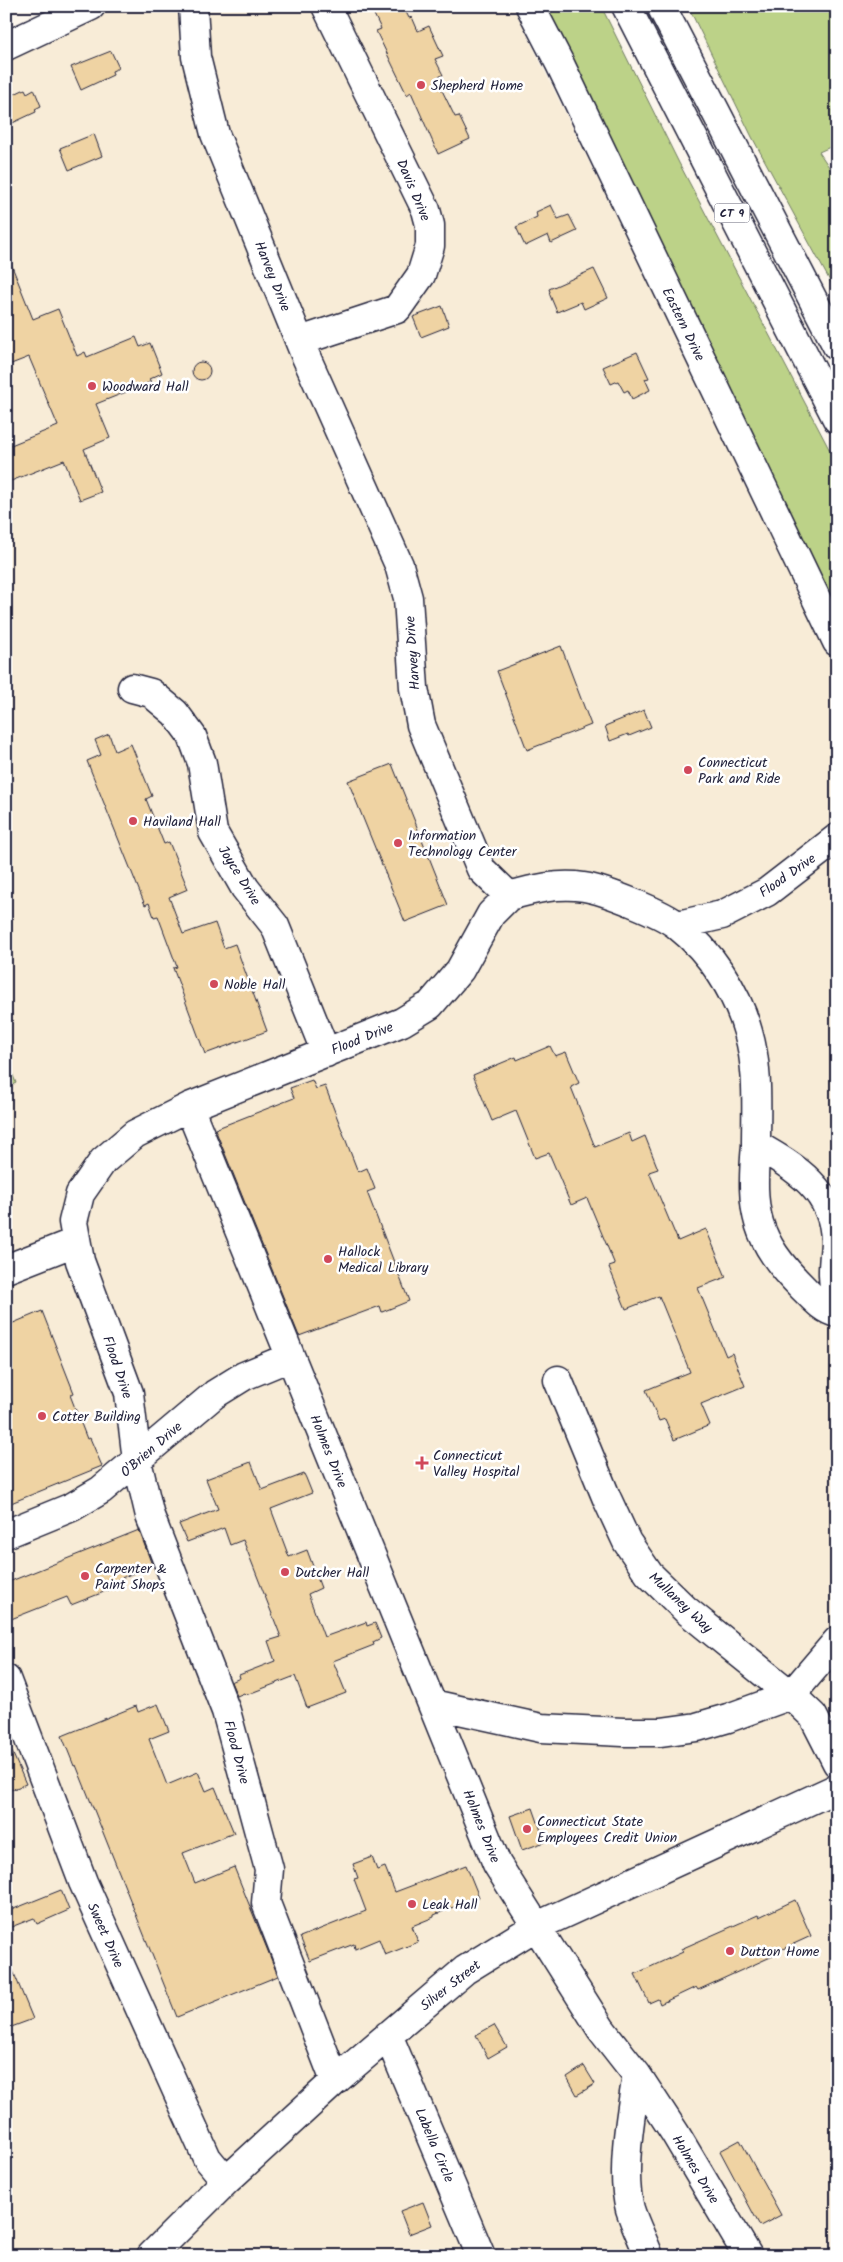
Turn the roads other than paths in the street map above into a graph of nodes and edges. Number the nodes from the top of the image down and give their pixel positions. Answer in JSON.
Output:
{"nodes":[{"id":1,"x":91,"y":6,"type":"edge"},
{"id":2,"x":193,"y":6,"type":"edge"},
{"id":3,"x":326,"y":6,"type":"edge"},
{"id":4,"x":530,"y":6,"type":"edge"},
{"id":5,"x":626,"y":6,"type":"edge"},
{"id":6,"x":661,"y":6,"type":"edge"},
{"id":7,"x":6,"y":46,"type":"edge"},
{"id":8,"x":300,"y":341,"type":"junction"},
{"id":9,"x":837,"y":346,"type":"edge"},
{"id":10,"x":837,"y":420,"type":"edge"},
{"id":11,"x":837,"y":642,"type":"edge"},
{"id":12,"x":132,"y":688,"type":"dead end"},
{"id":13,"x":837,"y":838,"type":"edge"},
{"id":14,"x":509,"y":896,"type":"junction"},
{"id":15,"x":678,"y":925,"type":"junction"},
{"id":16,"x":326,"y":1053,"type":"junction"},
{"id":17,"x":189,"y":1107,"type":"junction"},
{"id":18,"x":756,"y":1145,"type":"junction"},
{"id":19,"x":75,"y":1242,"type":"junction"},
{"id":20,"x":6,"y":1269,"type":"edge"},
{"id":21,"x":837,"y":1296,"type":"edge"},
{"id":22,"x":837,"y":1313,"type":"edge"},
{"id":23,"x":290,"y":1357,"type":"junction"},
{"id":24,"x":558,"y":1380,"type":"dead end"},
{"id":25,"x":137,"y":1461,"type":"junction"},
{"id":26,"x":6,"y":1534,"type":"edge"},
{"id":27,"x":837,"y":1641,"type":"edge"},
{"id":28,"x":6,"y":1679,"type":"edge"},
{"id":29,"x":791,"y":1695,"type":"junction"},
{"id":30,"x":432,"y":1704,"type":"junction"},
{"id":31,"x":837,"y":1763,"type":"edge"},
{"id":32,"x":837,"y":1788,"type":"edge"},
{"id":33,"x":535,"y":1927,"type":"junction"},
{"id":34,"x":388,"y":2035,"type":"junction"},
{"id":35,"x":636,"y":2075,"type":"junction"},
{"id":36,"x":335,"y":2081,"type":"junction"},
{"id":37,"x":226,"y":2181,"type":"junction"},
{"id":38,"x":150,"y":2256,"type":"edge"},
{"id":39,"x":481,"y":2256,"type":"edge"},
{"id":40,"x":649,"y":2256,"type":"edge"},
{"id":41,"x":748,"y":2256,"type":"edge"}],
"edges":[{"from":1,"to":7,"type":"main road"},
{"from":2,"to":8,"type":"main road","name":"Harvey Drive"},
{"from":3,"to":8,"type":"main road","name":"Davis Drive"},
{"from":4,"to":11,"type":"main road","name":"Eastern Drive"},
{"from":5,"to":10,"type":"main road","number":"CT 9"},
{"from":6,"to":9,"type":"main road","number":"CT 9"},
{"from":8,"to":14,"type":"main road","name":"Harvey Drive"},
{"from":12,"to":16,"type":"main road","name":"Joyce Drive"},
{"from":13,"to":15,"type":"main road","name":"Flood Drive"},
{"from":14,"to":15,"type":"main road"},
{"from":14,"to":16,"type":"main road","name":"Flood Drive"},
{"from":15,"to":18,"type":"main road"},
{"from":16,"to":17,"type":"main road","name":"Flood Drive"},
{"from":17,"to":19,"type":"main road","name":"Flood Drive"},
{"from":17,"to":23,"type":"main road","name":"Holmes Drive"},
{"from":18,"to":21,"type":"main road"},
{"from":18,"to":22,"type":"main road"},
{"from":19,"to":20,"type":"main road"},
{"from":19,"to":25,"type":"main road","name":"Flood Drive"},
{"from":23,"to":25,"type":"main road","name":"O'Brien Drive"},
{"from":23,"to":30,"type":"main road","name":"Holmes Drive"},
{"from":24,"to":29,"type":"main road","name":"Mullaney Way"},
{"from":25,"to":26,"type":"main road","name":"O'Brien Drive"},
{"from":25,"to":36,"type":"main road","name":"Flood Drive"},
{"from":27,"to":29,"type":"main road"},
{"from":28,"to":37,"type":"main road","name":"Sweet Drive"},
{"from":29,"to":30,"type":"main road"},
{"from":29,"to":31,"type":"main road","name":"Mullaney Way"},
{"from":30,"to":33,"type":"main road","name":"Holmes Drive"},
{"from":32,"to":33,"type":"main road","name":"Silver Street"},
{"from":33,"to":34,"type":"main road","name":"Silver Street"},
{"from":33,"to":35,"type":"main road","name":"Holmes Drive"},
{"from":34,"to":36,"type":"main road","name":"Silver Street"},
{"from":34,"to":39,"type":"main road","name":"Labella Circle"},
{"from":35,"to":40,"type":"main road"},
{"from":35,"to":41,"type":"main road","name":"Holmes Drive"},
{"from":36,"to":37,"type":"main road","name":"Silver Street"},
{"from":37,"to":38,"type":"main road","name":"Silver Street"}]}
